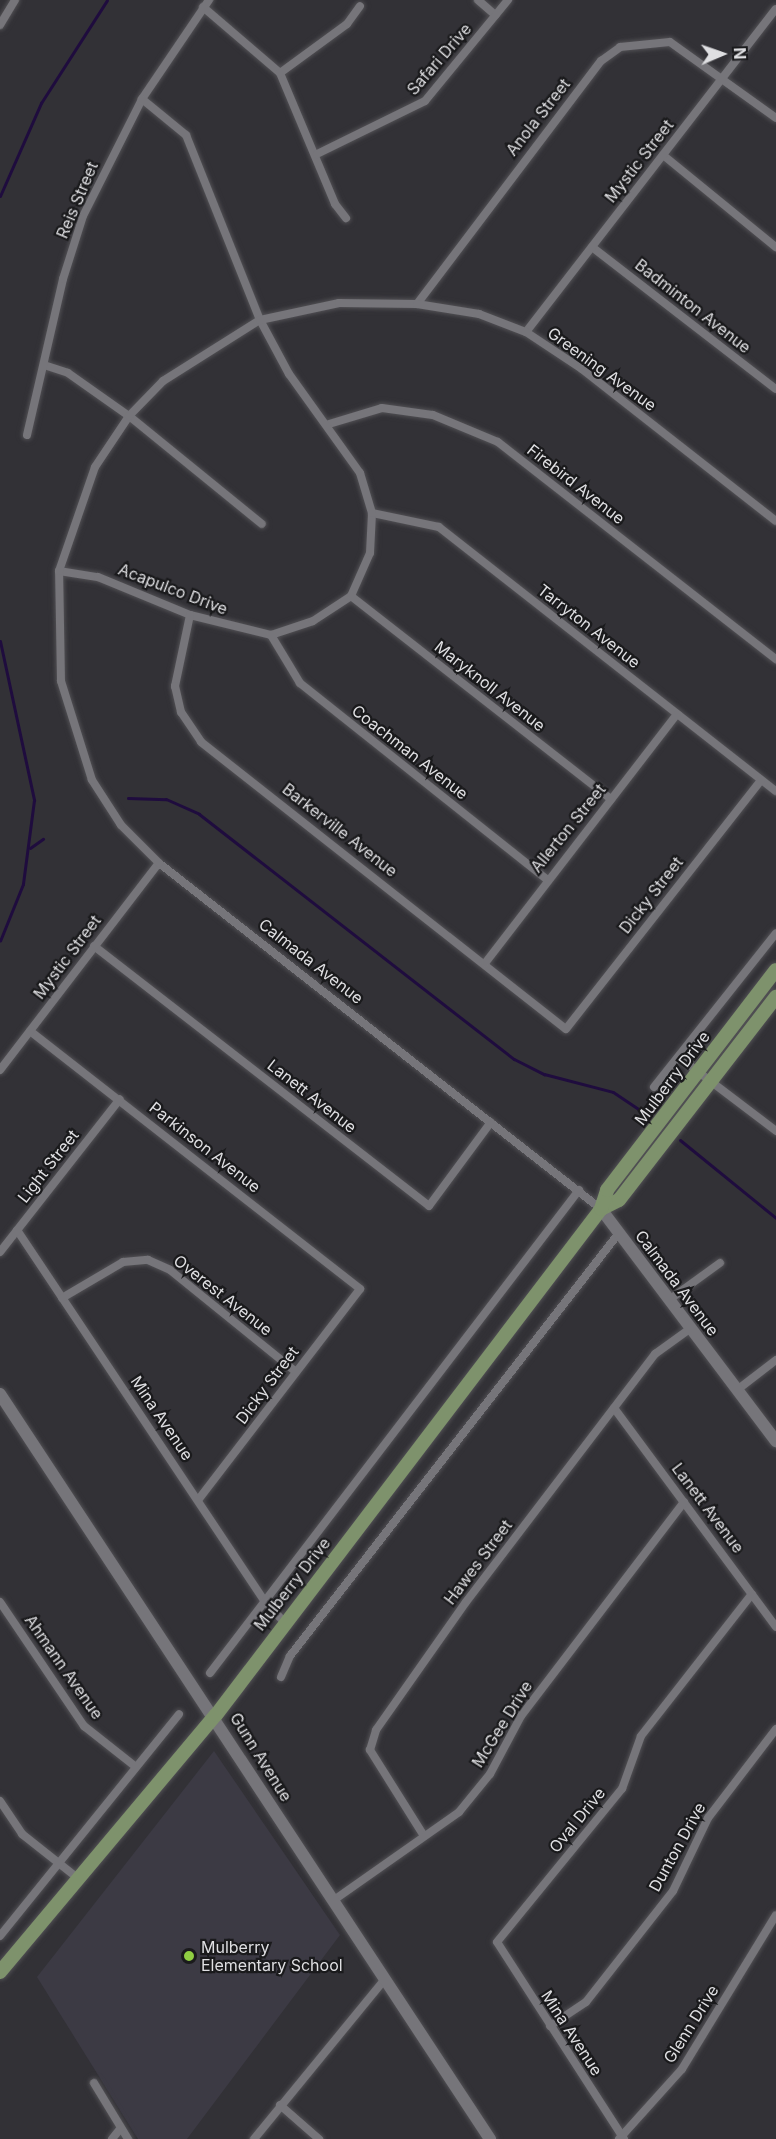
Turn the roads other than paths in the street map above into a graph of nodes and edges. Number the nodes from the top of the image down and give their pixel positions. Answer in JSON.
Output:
{"nodes":[{"id":1,"x":15,"y":0,"type":"edge"},
{"id":2,"x":478,"y":0,"type":"edge"},
{"id":3,"x":508,"y":0,"type":"edge"},
{"id":4,"x":206,"y":3,"type":"edge"},
{"id":5,"x":360,"y":6,"type":"dead end"},
{"id":6,"x":776,"y":9,"type":"edge"},
{"id":7,"x":495,"y":15,"type":"junction"},
{"id":8,"x":0,"y":25,"type":"edge"},
{"id":9,"x":280,"y":73,"type":"junction"},
{"id":10,"x":723,"y":76,"type":"junction"},
{"id":11,"x":142,"y":99,"type":"junction"},
{"id":12,"x":776,"y":118,"type":"edge"},
{"id":13,"x":317,"y":154,"type":"junction"},
{"id":14,"x":663,"y":155,"type":"junction"},
{"id":15,"x":346,"y":218,"type":"dead end"},
{"id":16,"x":592,"y":247,"type":"junction"},
{"id":17,"x":776,"y":247,"type":"edge"},
{"id":18,"x":417,"y":304,"type":"junction"},
{"id":19,"x":260,"y":320,"type":"junction"},
{"id":20,"x":526,"y":332,"type":"junction"},
{"id":21,"x":44,"y":365,"type":"junction"},
{"id":22,"x":776,"y":389,"type":"edge"},
{"id":23,"x":129,"y":417,"type":"junction"},
{"id":24,"x":329,"y":424,"type":"junction"},
{"id":25,"x":27,"y":435,"type":"dead end"},
{"id":26,"x":372,"y":513,"type":"junction"},
{"id":27,"x":776,"y":521,"type":"edge"},
{"id":28,"x":262,"y":524,"type":"dead end"},
{"id":29,"x":59,"y":571,"type":"junction"},
{"id":30,"x":351,"y":596,"type":"junction"},
{"id":31,"x":190,"y":615,"type":"junction"},
{"id":32,"x":271,"y":635,"type":"junction"},
{"id":33,"x":776,"y":659,"type":"edge"},
{"id":34,"x":677,"y":714,"type":"junction"},
{"id":35,"x":761,"y":780,"type":"junction"},
{"id":36,"x":776,"y":791,"type":"edge"},
{"id":37,"x":611,"y":799,"type":"junction"},
{"id":38,"x":159,"y":863,"type":"junction"},
{"id":39,"x":546,"y":879,"type":"junction"},
{"id":40,"x":776,"y":933,"type":"edge"},
{"id":41,"x":94,"y":946,"type":"junction"},
{"id":42,"x":486,"y":962,"type":"junction"},
{"id":43,"x":774,"y":976,"type":"edge"},
{"id":44,"x":776,"y":997,"type":"edge"},
{"id":45,"x":566,"y":1029,"type":"joint"},
{"id":46,"x":30,"y":1031,"type":"junction"},
{"id":47,"x":680,"y":1058,"type":"junction"},
{"id":48,"x":0,"y":1070,"type":"edge"},
{"id":49,"x":699,"y":1070,"type":"junction"},
{"id":50,"x":710,"y":1080,"type":"junction"},
{"id":51,"x":654,"y":1087,"type":"dead end"},
{"id":52,"x":120,"y":1099,"type":"junction"},
{"id":53,"x":491,"y":1122,"type":"junction"},
{"id":54,"x":776,"y":1131,"type":"edge"},
{"id":55,"x":579,"y":1190,"type":"junction"},
{"id":56,"x":601,"y":1209,"type":"junction"},
{"id":57,"x":17,"y":1230,"type":"junction"},
{"id":58,"x":619,"y":1233,"type":"junction"},
{"id":59,"x":0,"y":1252,"type":"edge"},
{"id":60,"x":720,"y":1263,"type":"dead end"},
{"id":61,"x":360,"y":1288,"type":"joint"},
{"id":62,"x":62,"y":1298,"type":"junction"},
{"id":63,"x":669,"y":1300,"type":"junction"},
{"id":64,"x":691,"y":1328,"type":"junction"},
{"id":65,"x":776,"y":1360,"type":"edge"},
{"id":66,"x":296,"y":1372,"type":"junction"},
{"id":67,"x":737,"y":1390,"type":"junction"},
{"id":68,"x":0,"y":1394,"type":"edge"},
{"id":69,"x":614,"y":1408,"type":"junction"},
{"id":70,"x":776,"y":1441,"type":"edge"},
{"id":71,"x":199,"y":1499,"type":"junction"},
{"id":72,"x":684,"y":1502,"type":"junction"},
{"id":73,"x":752,"y":1594,"type":"junction"},
{"id":74,"x":264,"y":1601,"type":"junction"},
{"id":75,"x":0,"y":1602,"type":"edge"},
{"id":76,"x":284,"y":1622,"type":"junction"},
{"id":77,"x":776,"y":1627,"type":"edge"},
{"id":78,"x":210,"y":1672,"type":"dead end"},
{"id":79,"x":281,"y":1677,"type":"dead end"},
{"id":80,"x":178,"y":1714,"type":"dead end"},
{"id":81,"x":216,"y":1715,"type":"junction"},
{"id":82,"x":776,"y":1729,"type":"edge"},
{"id":83,"x":136,"y":1767,"type":"junction"},
{"id":84,"x":0,"y":1801,"type":"edge"},
{"id":85,"x":424,"y":1836,"type":"junction"},
{"id":86,"x":62,"y":1865,"type":"junction"},
{"id":87,"x":80,"y":1880,"type":"junction"},
{"id":88,"x":334,"y":1900,"type":"junction"},
{"id":89,"x":776,"y":1915,"type":"edge"},
{"id":90,"x":0,"y":1936,"type":"edge"},
{"id":91,"x":497,"y":1942,"type":"joint"},
{"id":92,"x":0,"y":1972,"type":"edge"},
{"id":93,"x":385,"y":1979,"type":"junction"},
{"id":94,"x":550,"y":2026,"type":"junction"},
{"id":95,"x":94,"y":2083,"type":"dead end"},
{"id":96,"x":280,"y":2105,"type":"junction"},
{"id":97,"x":121,"y":2128,"type":"junction"},
{"id":98,"x":621,"y":2138,"type":"edge"},
{"id":99,"x":112,"y":2139,"type":"edge"},
{"id":100,"x":128,"y":2139,"type":"edge"},
{"id":101,"x":254,"y":2139,"type":"edge"},
{"id":102,"x":319,"y":2139,"type":"edge"},
{"id":103,"x":490,"y":2139,"type":"edge"}],
"edges":[{"from":1,"to":8,"type":"street"},
{"from":2,"to":7,"type":"street"},
{"from":3,"to":7,"type":"street","name":"Safari Drive"},
{"from":4,"to":9,"type":"street"},
{"from":4,"to":11,"type":"street","name":"Reis Street"},
{"from":5,"to":9,"type":"street"},
{"from":6,"to":10,"type":"street","name":"Mystic Street"},
{"from":7,"to":13,"type":"street","name":"Safari Drive"},
{"from":9,"to":13,"type":"street"},
{"from":10,"to":12,"type":"street","name":"Anola Street"},
{"from":10,"to":14,"type":"street","name":"Mystic Street"},
{"from":10,"to":18,"type":"street","name":"Anola Street"},
{"from":11,"to":19,"type":"street"},
{"from":11,"to":21,"type":"street","name":"Reis Street"},
{"from":13,"to":15,"type":"street"},
{"from":14,"to":16,"type":"street","name":"Mystic Street"},
{"from":14,"to":17,"type":"street"},
{"from":16,"to":20,"type":"street","name":"Mystic Street"},
{"from":16,"to":22,"type":"street","name":"Badminton Avenue"},
{"from":18,"to":19,"type":"street","name":"Greening Avenue"},
{"from":18,"to":20,"type":"street","name":"Greening Avenue"},
{"from":19,"to":23,"type":"street","name":"Greening Avenue"},
{"from":19,"to":24,"type":"street"},
{"from":20,"to":27,"type":"street","name":"Greening Avenue"},
{"from":21,"to":23,"type":"street"},
{"from":21,"to":25,"type":"street","name":"Reis Street"},
{"from":23,"to":28,"type":"street"},
{"from":23,"to":29,"type":"street","name":"Calmada Avenue"},
{"from":24,"to":26,"type":"street"},
{"from":24,"to":33,"type":"street","name":"Firebird Avenue"},
{"from":26,"to":30,"type":"street"},
{"from":26,"to":34,"type":"street","name":"Tarryton Avenue"},
{"from":29,"to":31,"type":"street","name":"Acapulco Drive"},
{"from":29,"to":38,"type":"street","name":"Calmada Avenue"},
{"from":30,"to":32,"type":"street"},
{"from":30,"to":37,"type":"street","name":"Maryknoll Avenue"},
{"from":31,"to":32,"type":"street","name":"Acapulco Drive"},
{"from":31,"to":42,"type":"street","name":"Barkerville Avenue"},
{"from":32,"to":39,"type":"street","name":"Coachman Avenue"},
{"from":34,"to":35,"type":"street","name":"Tarryton Avenue"},
{"from":34,"to":37,"type":"street","name":"Allerton Street"},
{"from":35,"to":36,"type":"street","name":"Tarryton Avenue"},
{"from":35,"to":45,"type":"street","name":"Dicky Street"},
{"from":37,"to":39,"type":"street","name":"Allerton Street"},
{"from":38,"to":41,"type":"street","name":"Mystic Street"},
{"from":38,"to":53,"type":"street","name":"Calmada Avenue"},
{"from":39,"to":42,"type":"street","name":"Allerton Street"},
{"from":40,"to":47,"type":"street"},
{"from":41,"to":46,"type":"street","name":"Mystic Street"},
{"from":41,"to":53,"type":"street","name":"Lanett Avenue"},
{"from":42,"to":45,"type":"street","name":"Barkerville Avenue"},
{"from":43,"to":49,"type":"main road","name":"Mulberry Drive"},
{"from":44,"to":50,"type":"main road","name":"Mulberry Drive"},
{"from":46,"to":48,"type":"street","name":"Mystic Street"},
{"from":46,"to":52,"type":"street","name":"Parkinson Avenue"},
{"from":47,"to":49,"type":"street"},
{"from":47,"to":51,"type":"street"},
{"from":49,"to":50,"type":"street"},
{"from":49,"to":56,"type":"main road","name":"Mulberry Drive"},
{"from":50,"to":54,"type":"street"},
{"from":50,"to":56,"type":"main road","name":"Mulberry Drive"},
{"from":52,"to":57,"type":"street","name":"Light Street"},
{"from":52,"to":61,"type":"street","name":"Parkinson Avenue"},
{"from":53,"to":55,"type":"street","name":"Calmada Avenue"},
{"from":55,"to":56,"type":"street","name":"Calmada Avenue"},
{"from":55,"to":74,"type":"street","name":"Mulberry Drive"},
{"from":56,"to":58,"type":"street","name":"Calmada Avenue"},
{"from":56,"to":76,"type":"main road","name":"Mulberry Drive"},
{"from":57,"to":59,"type":"street","name":"Light Street"},
{"from":57,"to":62,"type":"street","name":"Mina Avenue"},
{"from":58,"to":63,"type":"street","name":"Calmada Avenue"},
{"from":58,"to":79,"type":"street"},
{"from":60,"to":63,"type":"street"},
{"from":61,"to":66,"type":"street","name":"Dicky Street"},
{"from":62,"to":66,"type":"street","name":"Overest Avenue"},
{"from":62,"to":71,"type":"street","name":"Mina Avenue"},
{"from":63,"to":64,"type":"street","name":"Calmada Avenue"},
{"from":64,"to":67,"type":"street","name":"Calmada Avenue"},
{"from":64,"to":69,"type":"street","name":"Hawes Street"},
{"from":65,"to":67,"type":"street"},
{"from":66,"to":71,"type":"street","name":"Dicky Street"},
{"from":67,"to":70,"type":"street","name":"Calmada Avenue"},
{"from":68,"to":81,"type":"street","name":"Gunn Avenue"},
{"from":69,"to":72,"type":"street","name":"Lanett Avenue"},
{"from":69,"to":85,"type":"street","name":"Hawes Street"},
{"from":71,"to":74,"type":"street","name":"Mina Avenue"},
{"from":72,"to":73,"type":"street","name":"Lanett Avenue"},
{"from":72,"to":85,"type":"street","name":"McGee Drive"},
{"from":73,"to":77,"type":"street","name":"Lanett Avenue"},
{"from":73,"to":91,"type":"street","name":"Oval Drive"},
{"from":74,"to":76,"type":"street","name":"Mina Avenue"},
{"from":74,"to":78,"type":"street","name":"Mulberry Drive"},
{"from":75,"to":83,"type":"street","name":"Ahmann Avenue"},
{"from":76,"to":81,"type":"main road","name":"Mulberry Drive"},
{"from":80,"to":83,"type":"street"},
{"from":81,"to":87,"type":"main road","name":"Mulberry Drive"},
{"from":81,"to":88,"type":"street","name":"Gunn Avenue"},
{"from":82,"to":94,"type":"street","name":"Dunton Drive"},
{"from":83,"to":86,"type":"street"},
{"from":84,"to":86,"type":"street"},
{"from":85,"to":88,"type":"street","name":"McGee Drive"},
{"from":86,"to":87,"type":"street"},
{"from":86,"to":90,"type":"street"},
{"from":87,"to":92,"type":"main road","name":"Mulberry Drive"},
{"from":88,"to":93,"type":"street","name":"Gunn Avenue"},
{"from":89,"to":98,"type":"street","name":"Glenn Drive"},
{"from":91,"to":94,"type":"street","name":"Mina Avenue"},
{"from":93,"to":96,"type":"street"},
{"from":93,"to":103,"type":"street","name":"Gunn Avenue"},
{"from":94,"to":98,"type":"street","name":"Mina Avenue"},
{"from":95,"to":97,"type":"street"},
{"from":96,"to":101,"type":"street"},
{"from":96,"to":102,"type":"street"},
{"from":97,"to":99,"type":"street"},
{"from":97,"to":100,"type":"street"}]}
